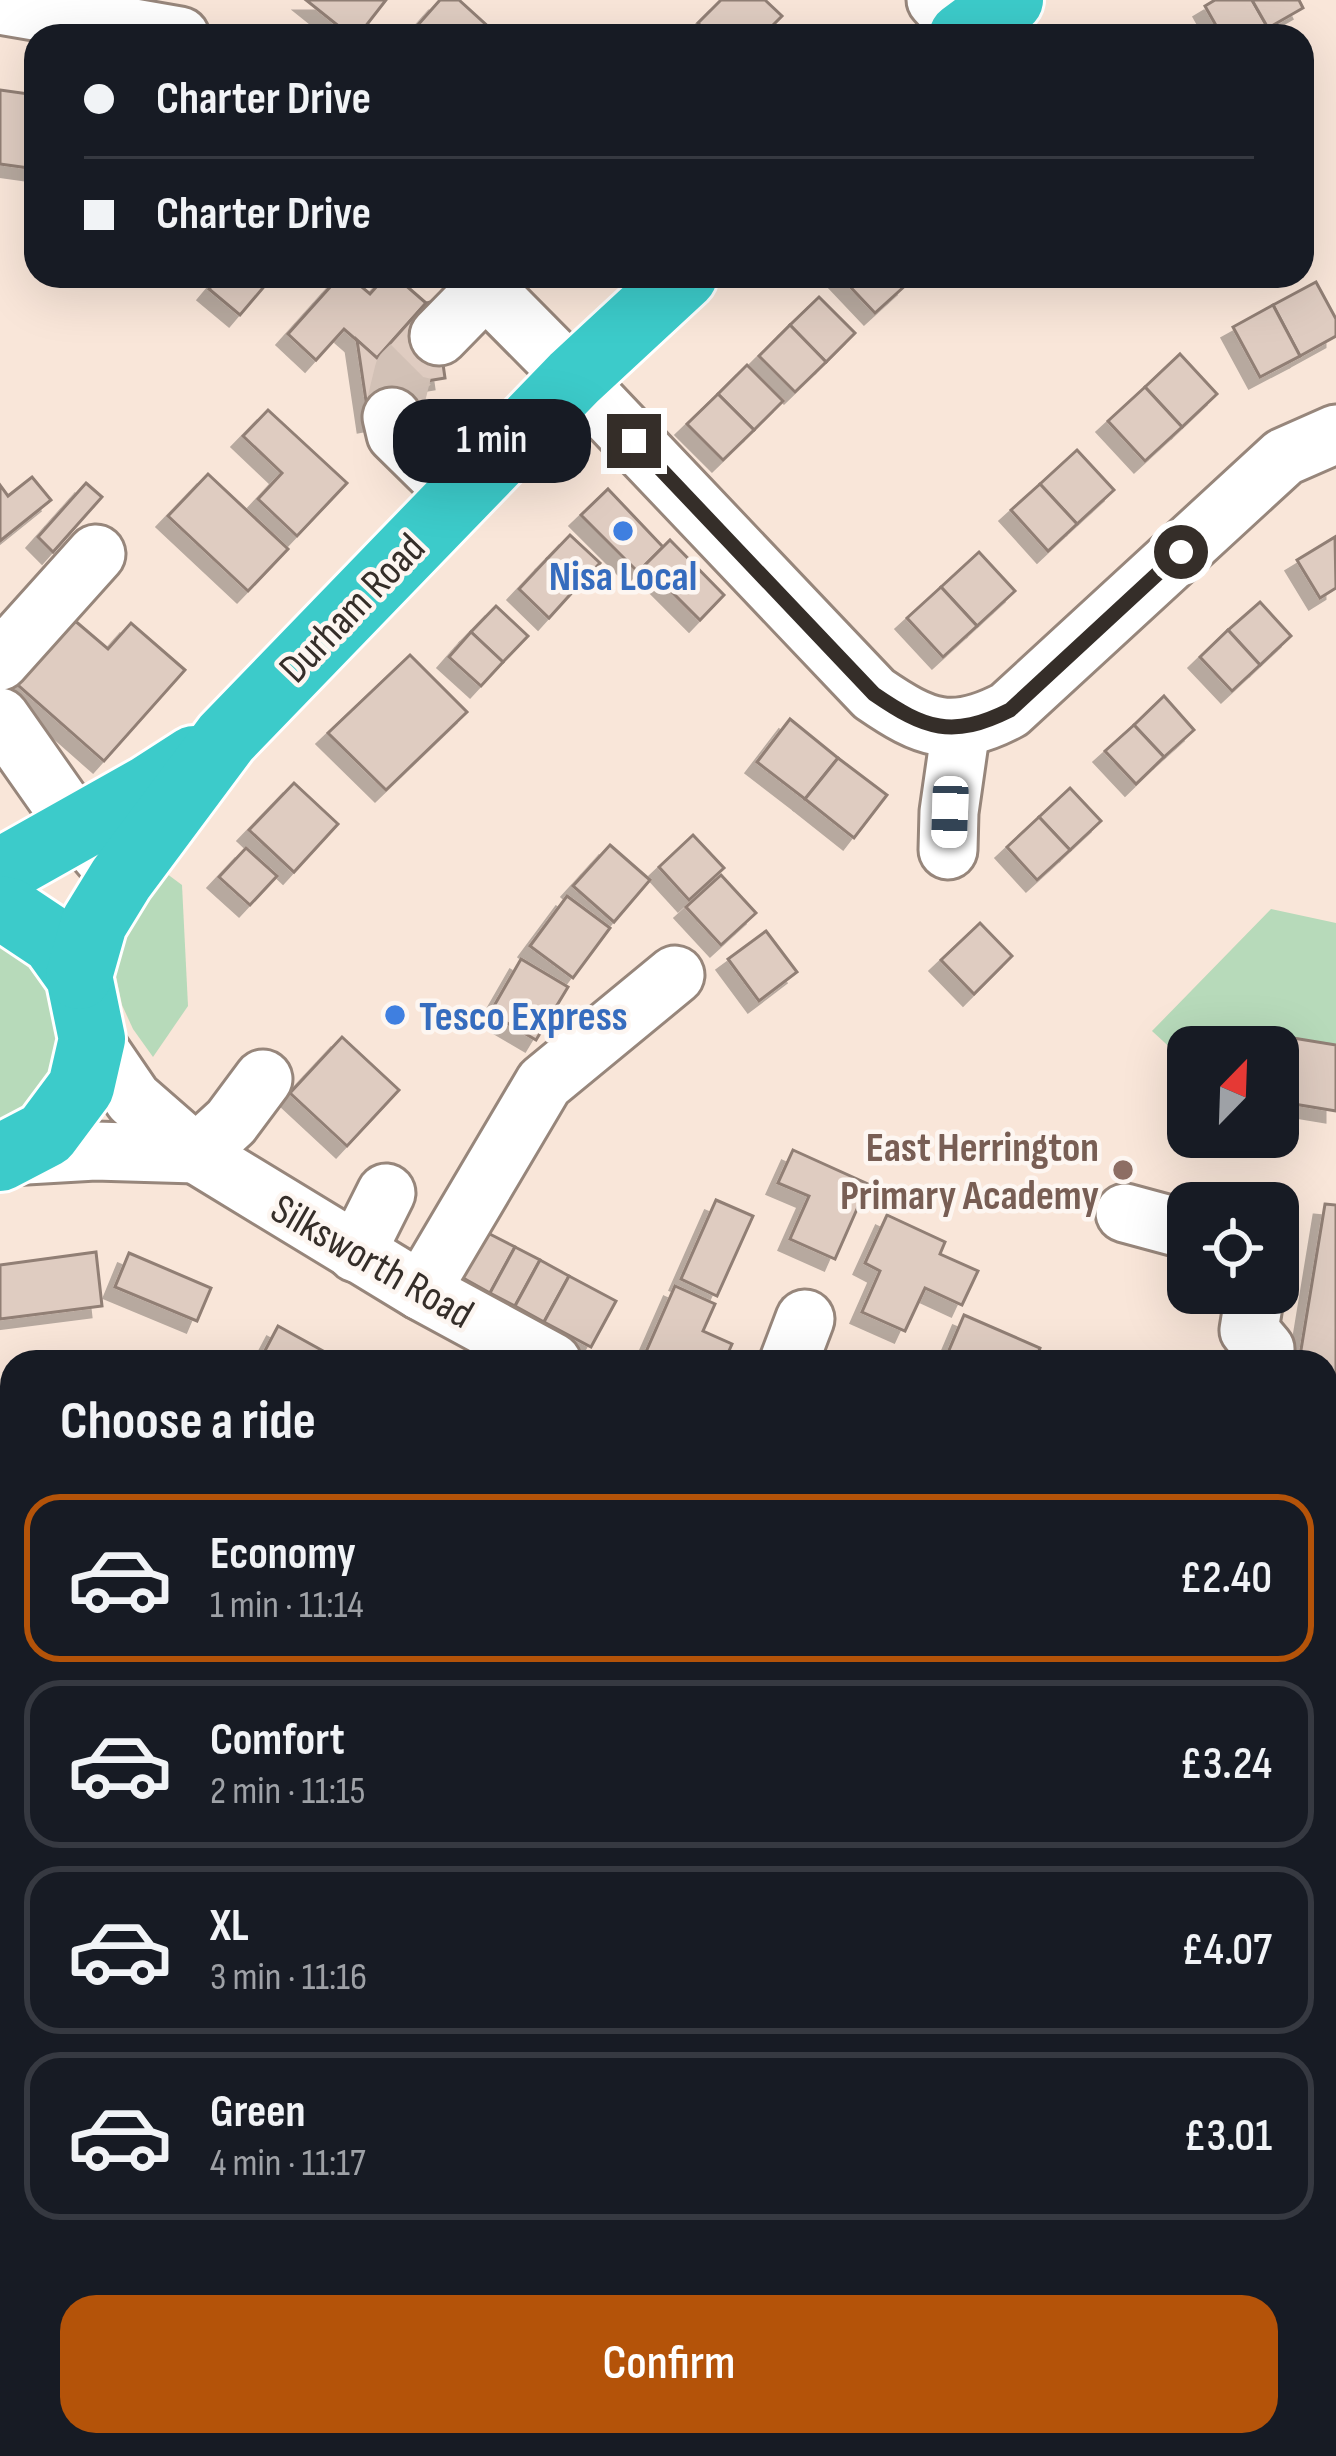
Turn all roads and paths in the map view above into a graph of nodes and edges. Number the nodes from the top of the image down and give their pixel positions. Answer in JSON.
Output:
{"nodes":[{"id":1,"x":0,"y":5,"type":"edge"},
{"id":2,"x":110,"y":24,"type":"edge"},
{"id":3,"x":475,"y":288,"type":"edge"},
{"id":4,"x":485,"y":288,"type":"edge"},
{"id":5,"x":672,"y":288,"type":"edge"},
{"id":6,"x":439,"y":336,"type":"tunnel mouth"},
{"id":7,"x":574,"y":378,"type":"junction"},
{"id":8,"x":392,"y":417,"type":"dead end"},
{"id":9,"x":1336,"y":434,"type":"edge"},
{"id":10,"x":458,"y":494,"type":"junction"},
{"id":11,"x":96,"y":554,"type":"dead end"},
{"id":12,"x":0,"y":662,"type":"edge"},
{"id":13,"x":0,"y":717,"type":"edge"},
{"id":14,"x":961,"y":728,"type":"junction"},
{"id":15,"x":226,"y":738,"type":"junction"},
{"id":16,"x":78,"y":828,"type":"junction"},
{"id":17,"x":948,"y":850,"type":"dead end"},
{"id":18,"x":0,"y":872,"type":"edge"},
{"id":19,"x":121,"y":879,"type":"junction"},
{"id":20,"x":0,"y":909,"type":"edge"},
{"id":21,"x":675,"y":975,"type":"dead end"},
{"id":22,"x":79,"y":976,"type":"junction"},
{"id":23,"x":92,"y":1040,"type":"junction"},
{"id":24,"x":263,"y":1079,"type":"dead end"},
{"id":25,"x":196,"y":1154,"type":"junction"},
{"id":26,"x":5,"y":1157,"type":"edge"},
{"id":27,"x":386,"y":1192,"type":"dead end"},
{"id":28,"x":1125,"y":1214,"type":"dead end"},
{"id":29,"x":1167,"y":1225,"type":"edge"},
{"id":30,"x":356,"y":1253,"type":"junction"},
{"id":31,"x":422,"y":1291,"type":"junction"},
{"id":32,"x":1252,"y":1314,"type":"edge"},
{"id":33,"x":519,"y":1350,"type":"edge"},
{"id":34,"x":1265,"y":1350,"type":"edge"}],
"edges":[{"from":1,"to":2,"type":"street"},
{"from":3,"to":6,"type":"street"},
{"from":4,"to":7,"type":"street"},
{"from":5,"to":7,"type":"highway","name":"Durham Road"},
{"from":7,"to":10,"type":"highway","name":"Durham Road"},
{"from":7,"to":14,"type":"street"},
{"from":8,"to":10,"type":"street"},
{"from":9,"to":14,"type":"street"},
{"from":10,"to":15,"type":"highway","name":"Durham Road"},
{"from":11,"to":12,"type":"street"},
{"from":13,"to":16,"type":"street"},
{"from":14,"to":17,"type":"street"},
{"from":15,"to":16,"type":"highway","name":"Durham Road"},
{"from":15,"to":19,"type":"highway","name":"Durham Road"},
{"from":16,"to":18,"type":"highway","name":"Durham Road"},
{"from":16,"to":19,"type":"street"},
{"from":19,"to":22,"type":"highway","name":"Durham Road"},
{"from":20,"to":22,"type":"highway","name":"Durham Road"},
{"from":21,"to":31,"type":"street"},
{"from":22,"to":23,"type":"highway","name":"Durham Road"},
{"from":23,"to":25,"type":"street","name":"Silksworth Road"},
{"from":23,"to":26,"type":"highway","name":"Durham Road"},
{"from":24,"to":25,"type":"street"},
{"from":25,"to":26,"type":"street"},
{"from":25,"to":30,"type":"street","name":"Silksworth Road"},
{"from":27,"to":30,"type":"street"},
{"from":28,"to":29,"type":"street"},
{"from":30,"to":31,"type":"street","name":"Silksworth Road"},
{"from":31,"to":33,"type":"street","name":"Silksworth Road"},
{"from":32,"to":34,"type":"street"}]}
